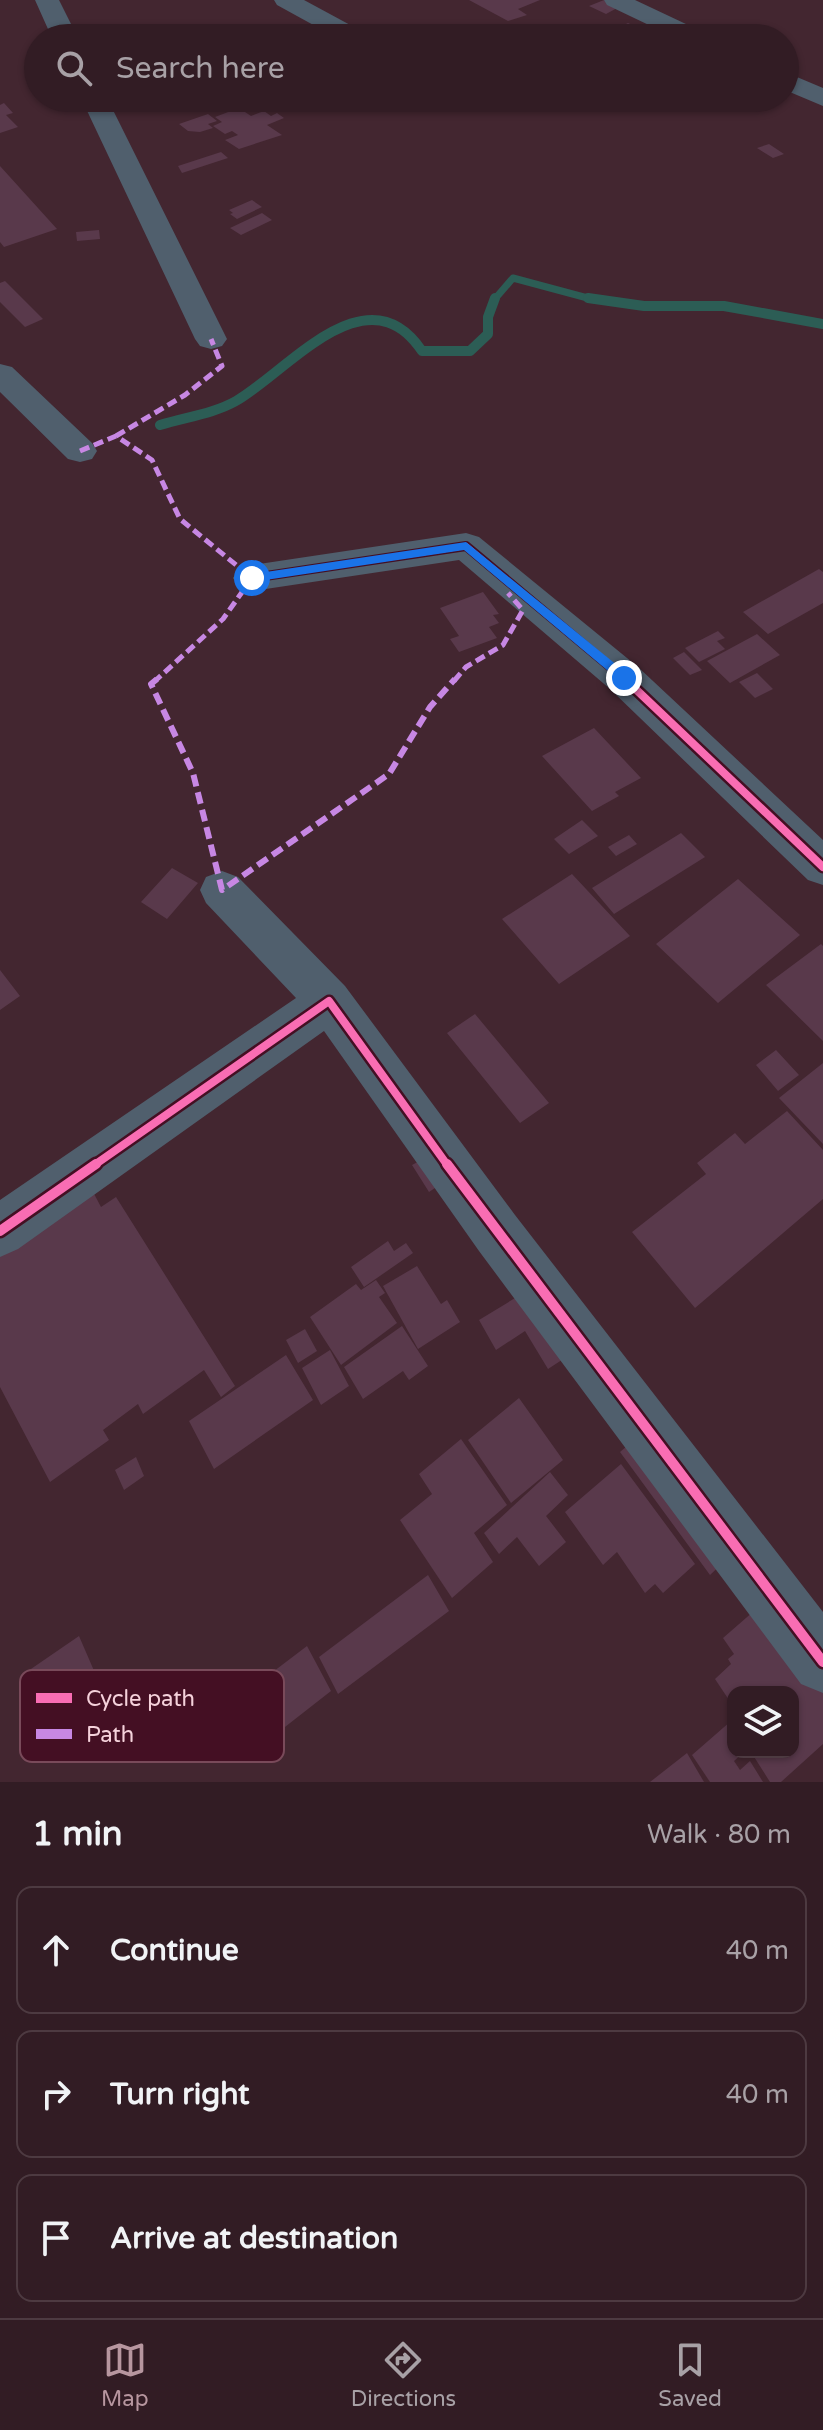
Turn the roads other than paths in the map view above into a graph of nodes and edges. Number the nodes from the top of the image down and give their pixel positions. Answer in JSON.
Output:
{"nodes":[{"id":1,"x":47,"y":0,"type":"edge"},
{"id":2,"x":286,"y":0,"type":"edge"},
{"id":3,"x":616,"y":0,"type":"edge"},
{"id":4,"x":58,"y":24,"type":"edge"},
{"id":5,"x":330,"y":24,"type":"edge"},
{"id":6,"x":667,"y":24,"type":"edge"},
{"id":7,"x":799,"y":87,"type":"edge"},
{"id":8,"x":823,"y":98,"type":"edge"},
{"id":9,"x":101,"y":112,"type":"edge"},
{"id":10,"x":211,"y":339,"type":"dead end"},
{"id":11,"x":0,"y":374,"type":"edge"},
{"id":12,"x":80,"y":451,"type":"dead end"},
{"id":13,"x":252,"y":578,"type":"dead end"},
{"id":14,"x":823,"y":867,"type":"edge"},
{"id":15,"x":222,"y":890,"type":"dead end"},
{"id":16,"x":329,"y":1001,"type":"junction"},
{"id":17,"x":0,"y":1231,"type":"edge"},
{"id":18,"x":823,"y":1662,"type":"edge"}],
"edges":[{"from":1,"to":4,"type":"street"},
{"from":2,"to":5,"type":"street"},
{"from":3,"to":6,"type":"street"},
{"from":7,"to":8,"type":"street"},
{"from":9,"to":10,"type":"street"},
{"from":11,"to":12,"type":"street"},
{"from":13,"to":14,"type":"street"},
{"from":15,"to":16,"type":"street"},
{"from":16,"to":17,"type":"street"},
{"from":16,"to":18,"type":"street"}]}
